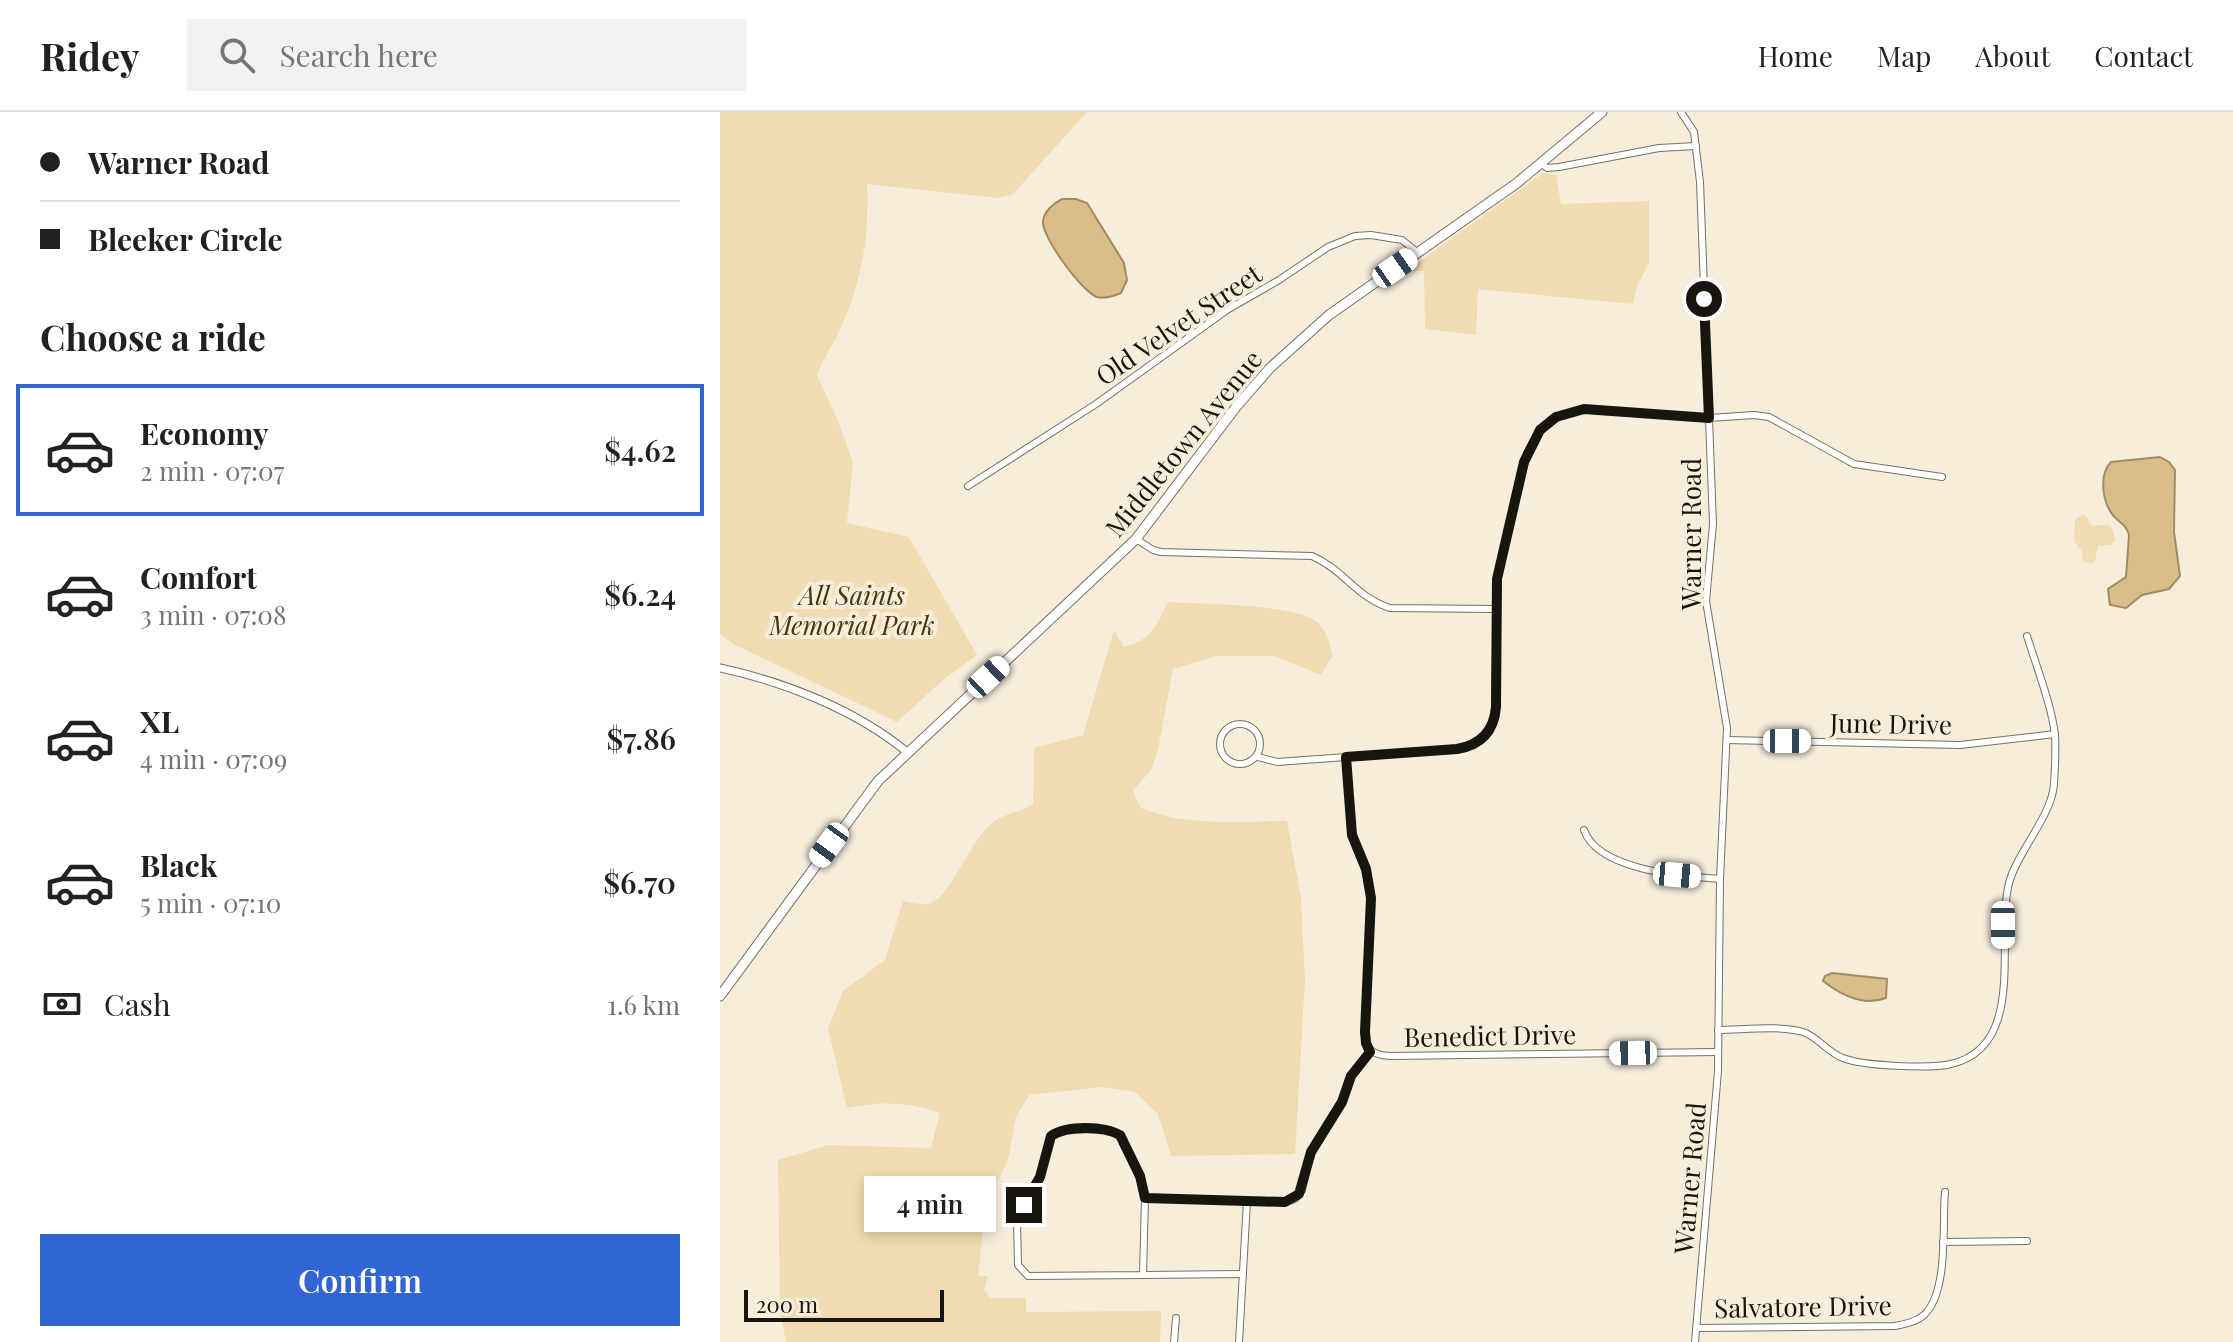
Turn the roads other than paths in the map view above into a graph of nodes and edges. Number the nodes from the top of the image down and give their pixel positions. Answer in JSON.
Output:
{"nodes":[{"id":1,"x":1602,"y":112,"type":"edge"},
{"id":2,"x":1681,"y":112,"type":"edge"},
{"id":3,"x":1696,"y":146,"type":"junction"},
{"id":4,"x":1542,"y":164,"type":"junction"},
{"id":5,"x":1417,"y":252,"type":"junction"},
{"id":6,"x":1709,"y":418,"type":"junction"},
{"id":7,"x":1942,"y":477,"type":"dead end"},
{"id":8,"x":968,"y":486,"type":"dead end"},
{"id":9,"x":1136,"y":539,"type":"junction"},
{"id":10,"x":1495,"y":609,"type":"junction"},
{"id":11,"x":2027,"y":636,"type":"dead end"},
{"id":12,"x":720,"y":668,"type":"edge"},
{"id":13,"x":2055,"y":734,"type":"junction"},
{"id":14,"x":1727,"y":740,"type":"junction"},
{"id":15,"x":907,"y":752,"type":"junction"},
{"id":16,"x":1258,"y":757,"type":"junction"},
{"id":17,"x":1346,"y":757,"type":"junction"},
{"id":18,"x":1584,"y":830,"type":"dead end"},
{"id":19,"x":1720,"y":879,"type":"junction"},
{"id":20,"x":720,"y":996,"type":"edge"},
{"id":21,"x":1718,"y":1030,"type":"junction"},
{"id":22,"x":1370,"y":1052,"type":"junction"},
{"id":23,"x":1718,"y":1052,"type":"junction"},
{"id":24,"x":1945,"y":1192,"type":"dead end"},
{"id":25,"x":1145,"y":1198,"type":"junction"},
{"id":26,"x":1247,"y":1201,"type":"junction"},
{"id":27,"x":2027,"y":1241,"type":"dead end"},
{"id":28,"x":1943,"y":1242,"type":"junction"},
{"id":29,"x":1243,"y":1274,"type":"junction"},
{"id":30,"x":1143,"y":1275,"type":"junction"},
{"id":31,"x":1176,"y":1318,"type":"dead end"},
{"id":32,"x":1697,"y":1328,"type":"junction"},
{"id":33,"x":1174,"y":1342,"type":"edge"},
{"id":34,"x":1239,"y":1342,"type":"edge"},
{"id":35,"x":1695,"y":1342,"type":"edge"}],
"edges":[{"from":1,"to":4,"type":"main road","name":"Middletown Avenue"},
{"from":2,"to":3,"type":"street","name":"Warner Road"},
{"from":3,"to":4,"type":"street"},
{"from":3,"to":6,"type":"street","name":"Warner Road"},
{"from":4,"to":5,"type":"main road","name":"Middletown Avenue"},
{"from":5,"to":8,"type":"street","name":"Old Velvet Street"},
{"from":5,"to":9,"type":"main road","name":"Middletown Avenue"},
{"from":6,"to":7,"type":"street"},
{"from":6,"to":10,"type":"street"},
{"from":6,"to":14,"type":"street","name":"Warner Road"},
{"from":9,"to":10,"type":"street"},
{"from":9,"to":15,"type":"main road","name":"Middletown Avenue"},
{"from":10,"to":17,"type":"street"},
{"from":11,"to":13,"type":"street"},
{"from":12,"to":15,"type":"street"},
{"from":13,"to":14,"type":"street","name":"June Drive"},
{"from":13,"to":21,"type":"street"},
{"from":14,"to":19,"type":"street","name":"Warner Road"},
{"from":15,"to":20,"type":"main road","name":"Middletown Avenue"},
{"from":16,"to":16,"type":"street"},
{"from":16,"to":17,"type":"street"},
{"from":17,"to":22,"type":"street","name":"Benedict Drive"},
{"from":18,"to":19,"type":"street"},
{"from":19,"to":21,"type":"street","name":"Warner Road"},
{"from":21,"to":23,"type":"street","name":"Warner Road"},
{"from":22,"to":23,"type":"street","name":"Benedict Drive"},
{"from":22,"to":26,"type":"street"},
{"from":23,"to":32,"type":"street","name":"Warner Road"},
{"from":24,"to":28,"type":"street","name":"Salvatore Drive"},
{"from":25,"to":26,"type":"street"},
{"from":25,"to":30,"type":"street"},
{"from":25,"to":30,"type":"street"},
{"from":26,"to":29,"type":"street"},
{"from":27,"to":28,"type":"street"},
{"from":28,"to":32,"type":"street","name":"Salvatore Drive"},
{"from":29,"to":30,"type":"street"},
{"from":29,"to":34,"type":"street"},
{"from":31,"to":33,"type":"street"},
{"from":32,"to":35,"type":"street","name":"Warner Road"}]}
